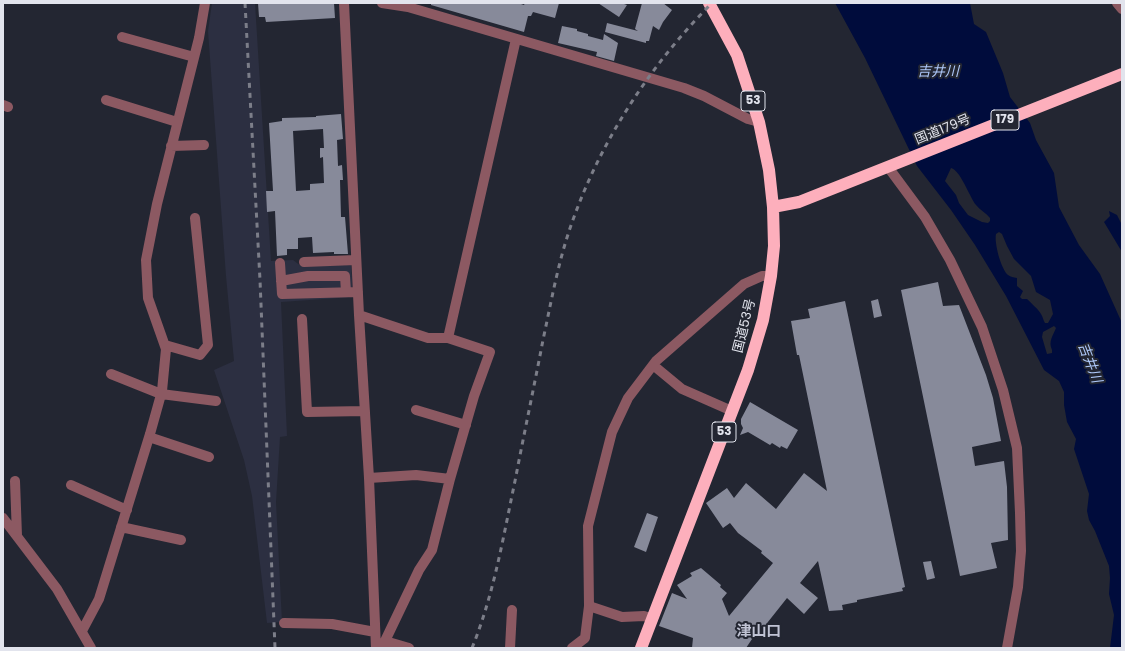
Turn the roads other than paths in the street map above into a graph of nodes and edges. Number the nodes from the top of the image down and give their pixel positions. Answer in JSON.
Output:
{"nodes":[{"id":1,"x":205,"y":3,"type":"edge"},
{"id":2,"x":344,"y":3,"type":"edge"},
{"id":3,"x":382,"y":3,"type":"edge"},
{"id":4,"x":709,"y":3,"type":"edge"},
{"id":5,"x":1117,"y":3,"type":"edge"},
{"id":6,"x":1122,"y":10,"type":"edge"},
{"id":7,"x":122,"y":37,"type":"dead end"},
{"id":8,"x":516,"y":39,"type":"junction"},
{"id":9,"x":194,"y":57,"type":"junction"},
{"id":10,"x":1122,"y":74,"type":"edge"},
{"id":11,"x":106,"y":100,"type":"dead end"},
{"id":12,"x":177,"y":122,"type":"junction"},
{"id":13,"x":759,"y":122,"type":"junction"},
{"id":14,"x":204,"y":145,"type":"dead end"},
{"id":15,"x":171,"y":146,"type":"junction"},
{"id":16,"x":888,"y":167,"type":"junction"},
{"id":17,"x":773,"y":208,"type":"junction"},
{"id":18,"x":195,"y":218,"type":"dead end"},
{"id":19,"x":356,"y":260,"type":"junction"},
{"id":20,"x":304,"y":262,"type":"dead end"},
{"id":21,"x":280,"y":263,"type":"dead end"},
{"id":22,"x":771,"y":276,"type":"junction"},
{"id":23,"x":281,"y":281,"type":"junction"},
{"id":24,"x":346,"y":292,"type":"junction"},
{"id":25,"x":358,"y":292,"type":"junction"},
{"id":26,"x":359,"y":315,"type":"junction"},
{"id":27,"x":302,"y":319,"type":"dead end"},
{"id":28,"x":448,"y":338,"type":"junction"},
{"id":29,"x":165,"y":345,"type":"junction"},
{"id":30,"x":653,"y":365,"type":"junction"},
{"id":31,"x":111,"y":374,"type":"dead end"},
{"id":32,"x":161,"y":394,"type":"junction"},
{"id":33,"x":216,"y":401,"type":"dead end"},
{"id":34,"x":365,"y":410,"type":"junction"},
{"id":35,"x":416,"y":410,"type":"dead end"},
{"id":36,"x":732,"y":411,"type":"junction"},
{"id":37,"x":466,"y":425,"type":"junction"},
{"id":38,"x":149,"y":437,"type":"junction"},
{"id":39,"x":209,"y":457,"type":"dead end"},
{"id":40,"x":369,"y":478,"type":"junction"},
{"id":41,"x":450,"y":479,"type":"junction"},
{"id":42,"x":15,"y":481,"type":"dead end"},
{"id":43,"x":71,"y":485,"type":"dead end"},
{"id":44,"x":127,"y":510,"type":"junction"},
{"id":45,"x":3,"y":518,"type":"edge"},
{"id":46,"x":121,"y":528,"type":"junction"},
{"id":47,"x":16,"y":536,"type":"junction"},
{"id":48,"x":181,"y":540,"type":"dead end"},
{"id":49,"x":589,"y":606,"type":"junction"},
{"id":50,"x":512,"y":610,"type":"dead end"},
{"id":51,"x":652,"y":619,"type":"junction"},
{"id":52,"x":284,"y":623,"type":"dead end"},
{"id":53,"x":82,"y":631,"type":"junction"},
{"id":54,"x":375,"y":632,"type":"junction"},
{"id":55,"x":383,"y":645,"type":"edge"},
{"id":56,"x":91,"y":648,"type":"edge"},
{"id":57,"x":376,"y":648,"type":"edge"},
{"id":58,"x":409,"y":648,"type":"edge"},
{"id":59,"x":510,"y":648,"type":"edge"},
{"id":60,"x":572,"y":648,"type":"edge"},
{"id":61,"x":641,"y":648,"type":"edge"},
{"id":62,"x":1007,"y":648,"type":"edge"}],
"edges":[{"from":1,"to":9,"type":"street"},
{"from":2,"to":19,"type":"street"},
{"from":3,"to":8,"type":"street"},
{"from":4,"to":13,"type":"highway","name":"国道53号","number":"53"},
{"from":5,"to":6,"type":"street"},
{"from":7,"to":9,"type":"street"},
{"from":8,"to":13,"type":"street"},
{"from":8,"to":28,"type":"street"},
{"from":9,"to":12,"type":"street"},
{"from":10,"to":16,"type":"highway","name":"国道179号","number":"179"},
{"from":11,"to":12,"type":"street"},
{"from":12,"to":15,"type":"street"},
{"from":13,"to":17,"type":"highway","name":"国道53号","number":"53"},
{"from":14,"to":15,"type":"street"},
{"from":15,"to":29,"type":"street"},
{"from":16,"to":17,"type":"highway","name":"国道179号","number":"179"},
{"from":16,"to":62,"type":"street"},
{"from":17,"to":22,"type":"highway","name":"国道53号","number":"53"},
{"from":18,"to":29,"type":"street"},
{"from":19,"to":20,"type":"street"},
{"from":19,"to":25,"type":"street"},
{"from":21,"to":23,"type":"street"},
{"from":22,"to":30,"type":"street"},
{"from":22,"to":36,"type":"highway","name":"国道53号","number":"53"},
{"from":23,"to":24,"type":"street"},
{"from":23,"to":24,"type":"street"},
{"from":24,"to":25,"type":"street"},
{"from":25,"to":26,"type":"street"},
{"from":26,"to":28,"type":"street"},
{"from":26,"to":34,"type":"street"},
{"from":27,"to":34,"type":"street"},
{"from":28,"to":37,"type":"street"},
{"from":29,"to":32,"type":"street"},
{"from":30,"to":36,"type":"street"},
{"from":30,"to":49,"type":"street"},
{"from":31,"to":32,"type":"street"},
{"from":32,"to":33,"type":"street"},
{"from":32,"to":38,"type":"street"},
{"from":34,"to":40,"type":"street"},
{"from":35,"to":37,"type":"street"},
{"from":36,"to":51,"type":"highway","name":"国道53号","number":"53"},
{"from":37,"to":41,"type":"street"},
{"from":38,"to":39,"type":"street"},
{"from":38,"to":44,"type":"street"},
{"from":40,"to":41,"type":"street"},
{"from":40,"to":54,"type":"street"},
{"from":41,"to":55,"type":"street"},
{"from":42,"to":47,"type":"street"},
{"from":43,"to":44,"type":"street"},
{"from":44,"to":46,"type":"street"},
{"from":45,"to":47,"type":"street"},
{"from":46,"to":48,"type":"street"},
{"from":46,"to":53,"type":"street"},
{"from":47,"to":53,"type":"street"},
{"from":49,"to":51,"type":"street"},
{"from":49,"to":60,"type":"street"},
{"from":50,"to":59,"type":"street"},
{"from":51,"to":61,"type":"highway","name":"国道53号","number":"53"},
{"from":52,"to":54,"type":"street"},
{"from":53,"to":56,"type":"street"},
{"from":54,"to":57,"type":"street"},
{"from":55,"to":58,"type":"street"}]}
